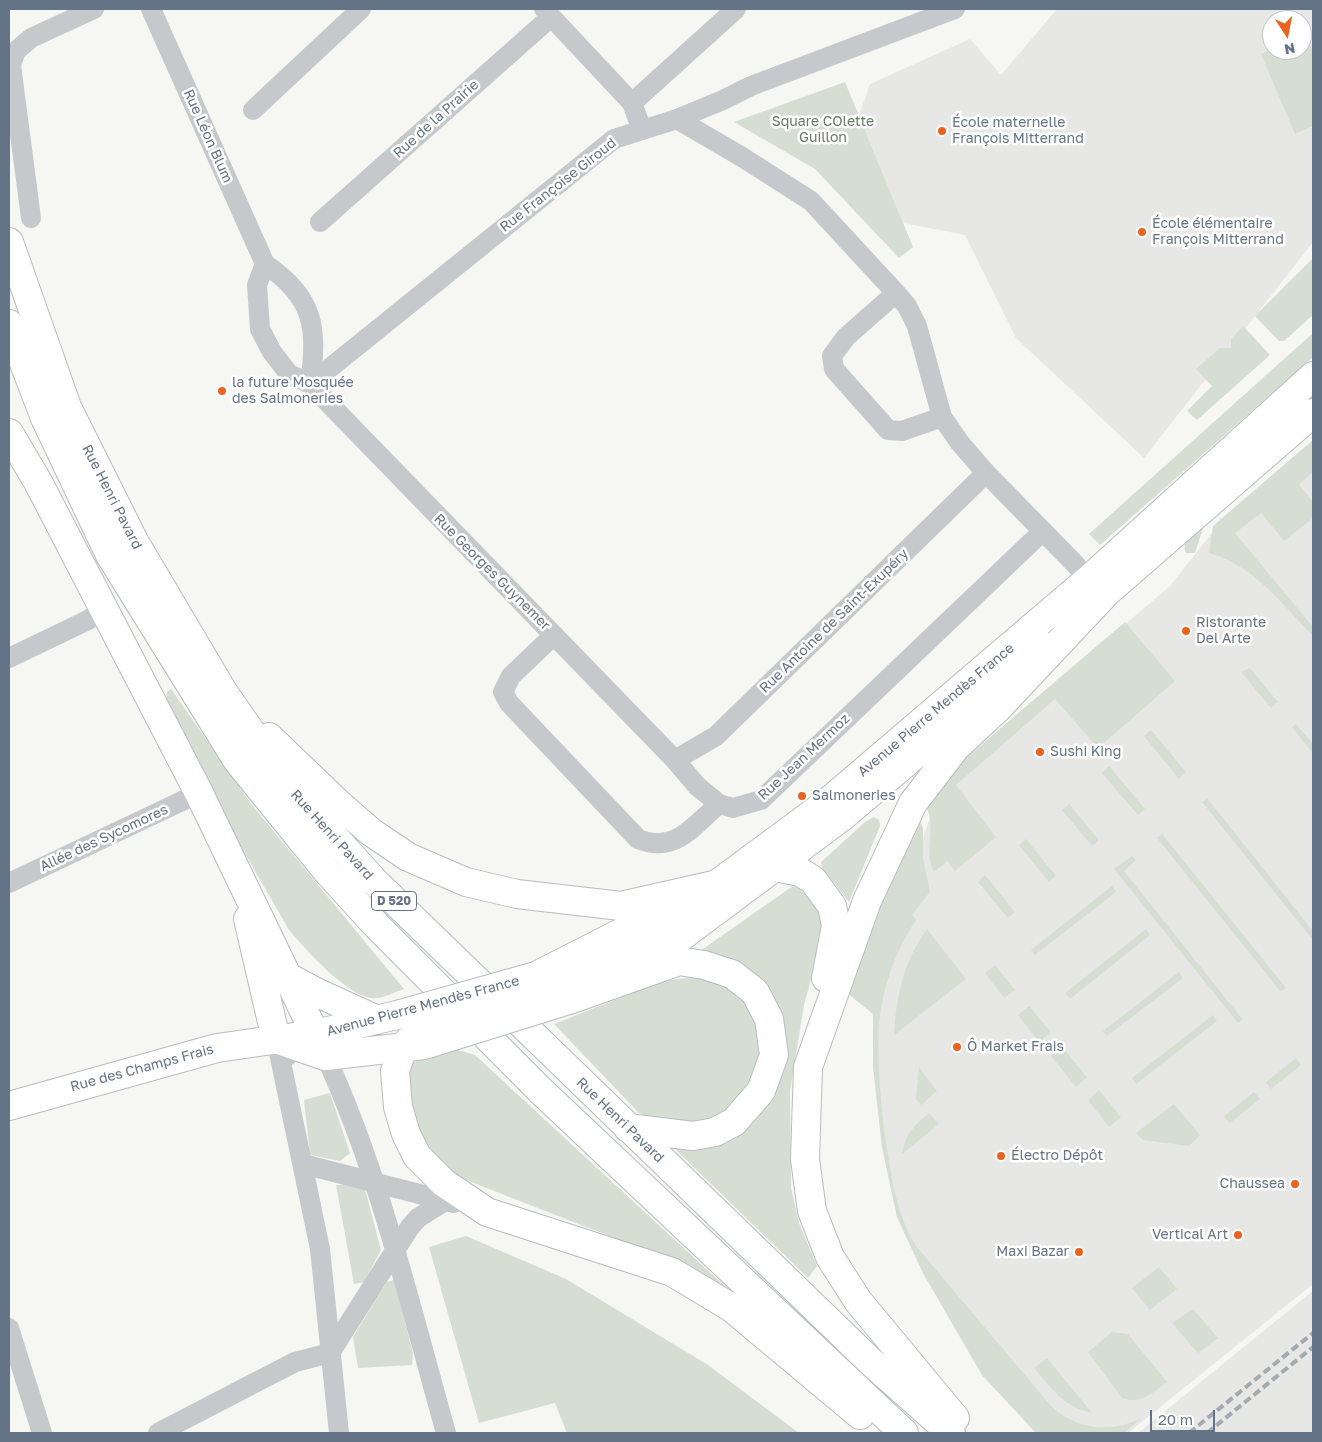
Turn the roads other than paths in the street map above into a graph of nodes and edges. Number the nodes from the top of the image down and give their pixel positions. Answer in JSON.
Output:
{"nodes":[{"id":1,"x":94,"y":9,"type":"edge"},
{"id":2,"x":151,"y":9,"type":"edge"},
{"id":3,"x":361,"y":9,"type":"edge"},
{"id":4,"x":736,"y":9,"type":"edge"},
{"id":5,"x":955,"y":9,"type":"edge"},
{"id":6,"x":548,"y":13,"type":"edge"},
{"id":7,"x":632,"y":103,"type":"junction"},
{"id":8,"x":254,"y":110,"type":"dead end"},
{"id":9,"x":677,"y":119,"type":"junction"},
{"id":10,"x":642,"y":130,"type":"junction"},
{"id":11,"x":31,"y":218,"type":"dead end"},
{"id":12,"x":320,"y":222,"type":"dead end"},
{"id":13,"x":9,"y":242,"type":"edge"},
{"id":14,"x":265,"y":264,"type":"junction"},
{"id":15,"x":896,"y":293,"type":"junction"},
{"id":16,"x":9,"y":324,"type":"edge"},
{"id":17,"x":1313,"y":376,"type":"edge"},
{"id":18,"x":310,"y":384,"type":"junction"},
{"id":19,"x":1313,"y":390,"type":"edge"},
{"id":20,"x":1313,"y":413,"type":"edge"},
{"id":21,"x":942,"y":417,"type":"junction"},
{"id":22,"x":9,"y":432,"type":"edge"},
{"id":23,"x":986,"y":473,"type":"junction"},
{"id":24,"x":1187,"y":490,"type":"junction"},
{"id":25,"x":1043,"y":532,"type":"junction"},
{"id":26,"x":1097,"y":586,"type":"junction"},
{"id":27,"x":105,"y":609,"type":"junction"},
{"id":28,"x":554,"y":635,"type":"junction"},
{"id":29,"x":9,"y":658,"type":"edge"},
{"id":30,"x":222,"y":690,"type":"junction"},
{"id":31,"x":676,"y":760,"type":"junction"},
{"id":32,"x":199,"y":793,"type":"junction"},
{"id":33,"x":719,"y":804,"type":"junction"},
{"id":34,"x":235,"y":866,"type":"junction"},
{"id":35,"x":776,"y":867,"type":"junction"},
{"id":36,"x":9,"y":882,"type":"edge"},
{"id":37,"x":714,"y":885,"type":"junction"},
{"id":38,"x":288,"y":977,"type":"junction"},
{"id":39,"x":552,"y":986,"type":"junction"},
{"id":40,"x":404,"y":1032,"type":"junction"},
{"id":41,"x":320,"y":1045,"type":"junction"},
{"id":42,"x":279,"y":1050,"type":"junction"},
{"id":43,"x":808,"y":1067,"type":"junction"},
{"id":44,"x":9,"y":1106,"type":"edge"},
{"id":45,"x":628,"y":1128,"type":"junction"},
{"id":46,"x":303,"y":1164,"type":"junction"},
{"id":47,"x":374,"y":1183,"type":"junction"},
{"id":48,"x":445,"y":1201,"type":"junction"},
{"id":49,"x":487,"y":1212,"type":"junction"},
{"id":50,"x":395,"y":1252,"type":"junction"},
{"id":51,"x":9,"y":1328,"type":"edge"},
{"id":52,"x":330,"y":1353,"type":"junction"},
{"id":53,"x":42,"y":1433,"type":"edge"},
{"id":54,"x":158,"y":1433,"type":"edge"},
{"id":55,"x":339,"y":1433,"type":"edge"},
{"id":56,"x":446,"y":1433,"type":"edge"},
{"id":57,"x":882,"y":1433,"type":"edge"},
{"id":58,"x":904,"y":1433,"type":"edge"},
{"id":59,"x":951,"y":1433,"type":"edge"},
{"id":60,"x":966,"y":1433,"type":"edge"}],
"edges":[{"from":1,"to":11,"type":"street"},
{"from":2,"to":14,"type":"street","name":"Rue Léon Blum"},
{"from":3,"to":8,"type":"street"},
{"from":4,"to":7,"type":"street"},
{"from":5,"to":9,"type":"street","name":"Rue Françoise Giroud"},
{"from":6,"to":7,"type":"street","name":"Rue de la Prairie"},
{"from":6,"to":12,"type":"street","name":"Rue de la Prairie"},
{"from":7,"to":10,"type":"street","name":"Rue de la Prairie"},
{"from":9,"to":10,"type":"street","name":"Rue Françoise Giroud"},
{"from":9,"to":15,"type":"street"},
{"from":10,"to":18,"type":"street","name":"Rue Françoise Giroud"},
{"from":13,"to":30,"type":"main road","name":"Rue Henri Pavard","number":"D 520"},
{"from":14,"to":18,"type":"street","name":"Rue Léon Blum"},
{"from":14,"to":18,"type":"street"},
{"from":15,"to":21,"type":"street"},
{"from":15,"to":21,"type":"street"},
{"from":16,"to":58,"type":"main road","name":"Rue Henri Pavard","number":"D 520"},
{"from":17,"to":24,"type":"main road","name":"Avenue Pierre Mendès France"},
{"from":18,"to":28,"type":"street","name":"Rue Georges Guynemer"},
{"from":19,"to":24,"type":"main road"},
{"from":20,"to":26,"type":"main road","name":"Avenue Pierre Mendès France"},
{"from":21,"to":23,"type":"street"},
{"from":22,"to":27,"type":"main road"},
{"from":23,"to":25,"type":"street"},
{"from":23,"to":31,"type":"street","name":"Rue Antoine de Saint-Exupéry"},
{"from":24,"to":26,"type":"main road","name":"Avenue Pierre Mendès France"},
{"from":25,"to":26,"type":"street"},
{"from":25,"to":33,"type":"street","name":"Rue Jean Mermoz"},
{"from":26,"to":35,"type":"main road","name":"Avenue Pierre Mendès France"},
{"from":26,"to":37,"type":"main road","name":"Avenue Pierre Mendès France"},
{"from":26,"to":43,"type":"main road"},
{"from":27,"to":29,"type":"street"},
{"from":27,"to":32,"type":"main road"},
{"from":28,"to":31,"type":"street","name":"Rue Georges Guynemer"},
{"from":28,"to":33,"type":"street"},
{"from":30,"to":37,"type":"main road"},
{"from":30,"to":45,"type":"main road","name":"Rue Henri Pavard","number":"D 520"},
{"from":31,"to":33,"type":"street","name":"Rue Georges Guynemer"},
{"from":32,"to":34,"type":"main road"},
{"from":32,"to":36,"type":"street","name":"Allée des Sycomores"},
{"from":34,"to":38,"type":"main road"},
{"from":34,"to":42,"type":"main road"},
{"from":35,"to":37,"type":"main road"},
{"from":35,"to":39,"type":"main road","name":"Avenue Pierre Mendès France"},
{"from":35,"to":43,"type":"main road"},
{"from":37,"to":39,"type":"main road","name":"Avenue Pierre Mendès France"},
{"from":38,"to":40,"type":"main road"},
{"from":38,"to":41,"type":"main road"},
{"from":39,"to":40,"type":"main road","bridge":true},
{"from":39,"to":45,"type":"main road"},
{"from":40,"to":41,"type":"main road","name":"Avenue Pierre Mendès France"},
{"from":40,"to":41,"type":"main road","name":"Avenue Pierre Mendès France"},
{"from":40,"to":49,"type":"main road"},
{"from":41,"to":42,"type":"main road","name":"Avenue Pierre Mendès France"},
{"from":41,"to":47,"type":"street"},
{"from":42,"to":44,"type":"main road","name":"Rue des Champs Frais"},
{"from":42,"to":46,"type":"street"},
{"from":43,"to":60,"type":"main road"},
{"from":45,"to":59,"type":"main road","name":"Rue Henri Pavard","number":"D 520"},
{"from":46,"to":47,"type":"street"},
{"from":46,"to":52,"type":"street"},
{"from":47,"to":48,"type":"street"},
{"from":47,"to":50,"type":"street"},
{"from":48,"to":49,"type":"street"},
{"from":48,"to":50,"type":"street"},
{"from":49,"to":57,"type":"main road"},
{"from":50,"to":52,"type":"street"},
{"from":50,"to":56,"type":"street"},
{"from":51,"to":53,"type":"street"},
{"from":52,"to":54,"type":"street"},
{"from":52,"to":55,"type":"street"}]}
